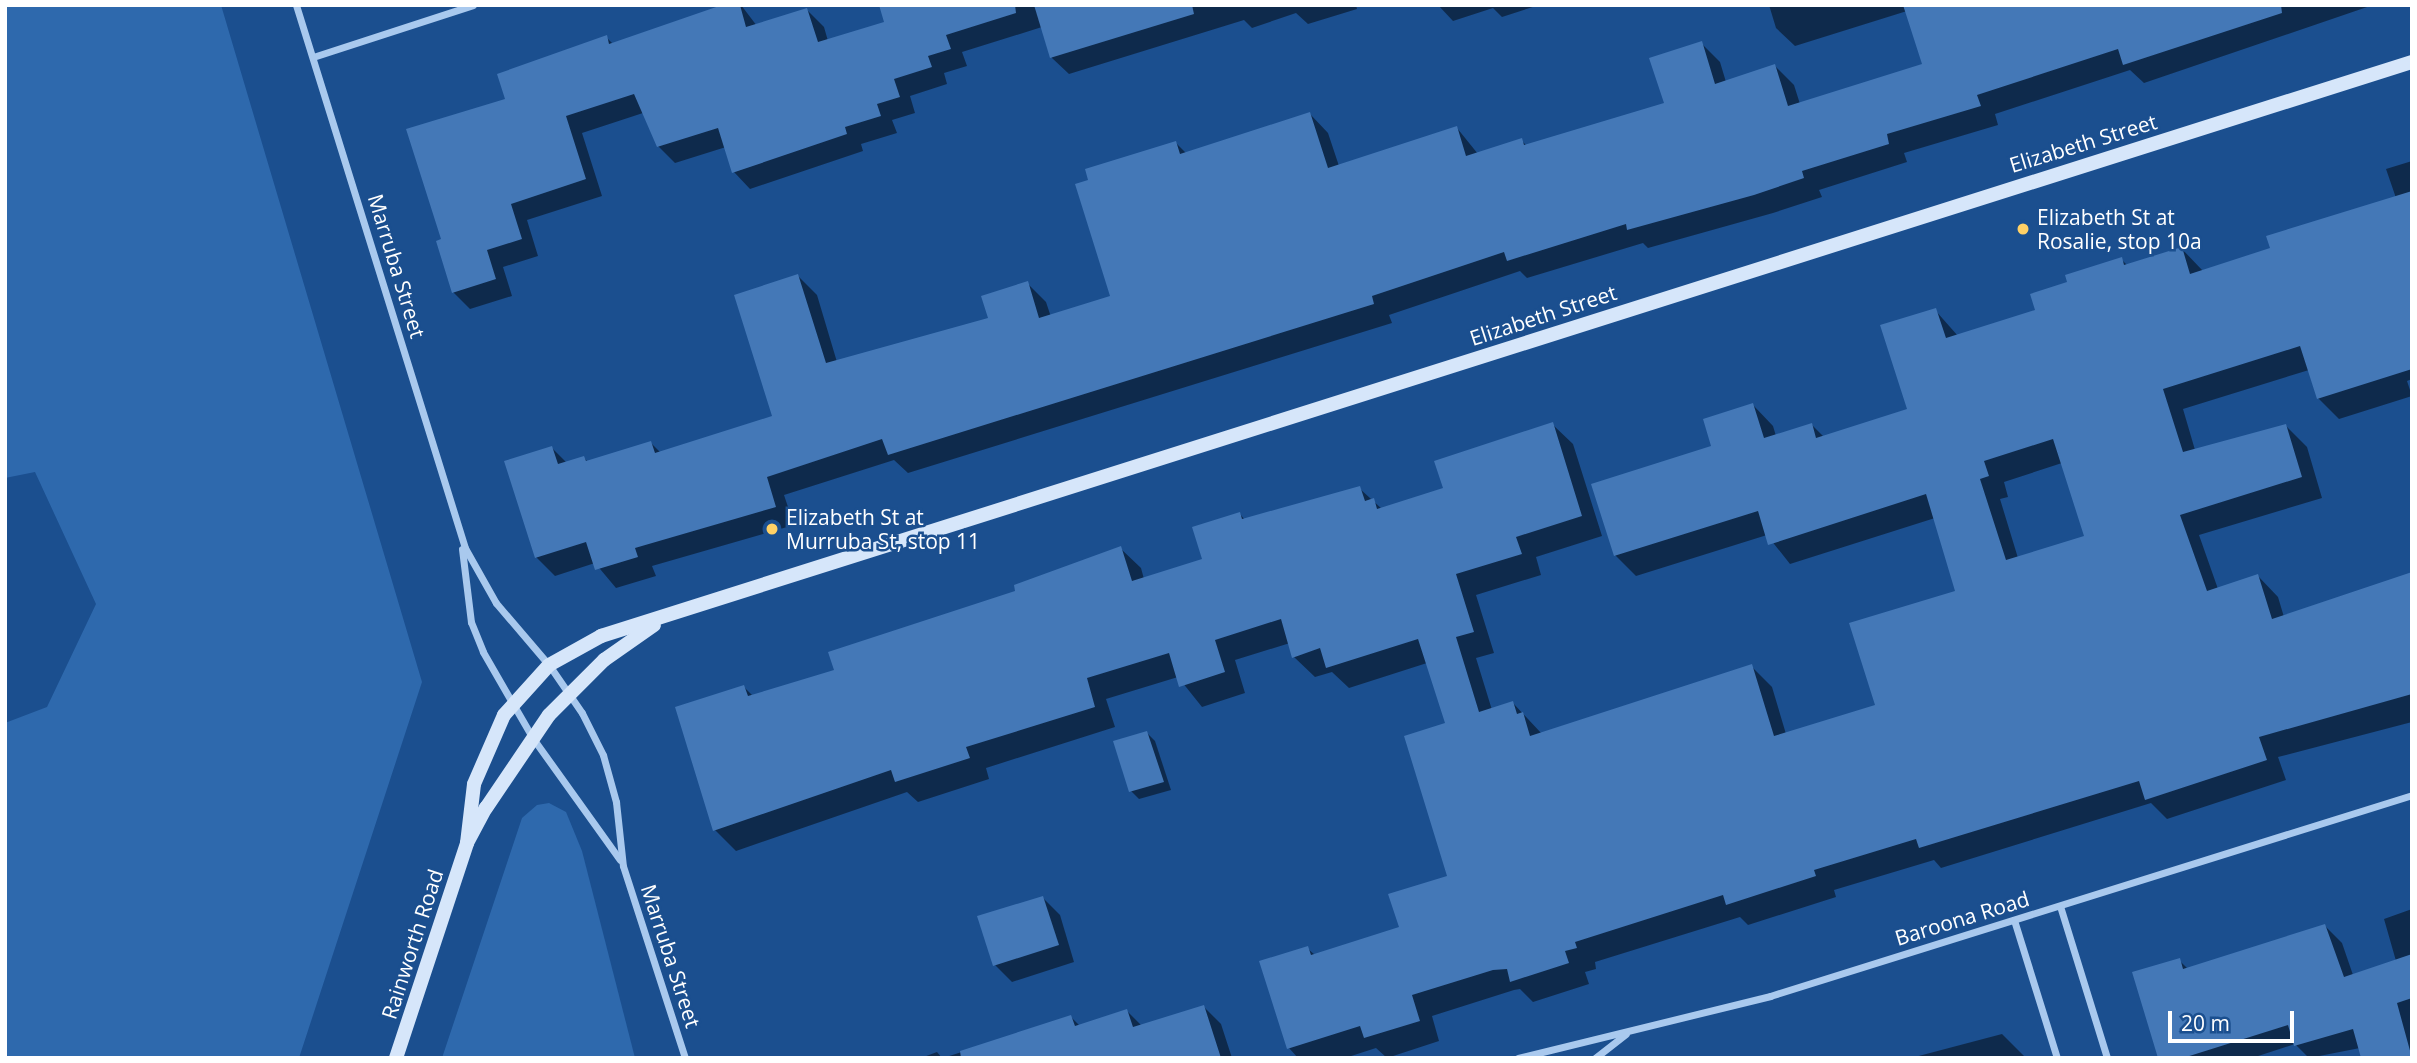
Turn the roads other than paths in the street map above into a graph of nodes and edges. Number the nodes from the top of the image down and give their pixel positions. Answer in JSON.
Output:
{"nodes":[{"id":1,"x":296,"y":5,"type":"edge"},
{"id":2,"x":473,"y":5,"type":"edge"},
{"id":3,"x":313,"y":57,"type":"junction"},
{"id":4,"x":2412,"y":62,"type":"edge"},
{"id":5,"x":461,"y":538,"type":"junction"},
{"id":6,"x":686,"y":607,"type":"junction"},
{"id":7,"x":549,"y":666,"type":"junction"},
{"id":8,"x":569,"y":694,"type":"junction"},
{"id":9,"x":513,"y":702,"type":"junction"},
{"id":10,"x":532,"y":737,"type":"junction"},
{"id":11,"x":2412,"y":795,"type":"edge"},
{"id":12,"x":467,"y":843,"type":"junction"},
{"id":13,"x":623,"y":866,"type":"junction"},
{"id":14,"x":2060,"y":906,"type":"junction"},
{"id":15,"x":2014,"y":920,"type":"junction"},
{"id":16,"x":1629,"y":1032,"type":"junction"},
{"id":17,"x":396,"y":1058,"type":"edge"},
{"id":18,"x":685,"y":1058,"type":"edge"},
{"id":19,"x":1518,"y":1058,"type":"edge"},
{"id":20,"x":1595,"y":1058,"type":"edge"},
{"id":21,"x":2057,"y":1058,"type":"edge"},
{"id":22,"x":2107,"y":1058,"type":"edge"}],
"edges":[{"from":1,"to":3,"type":"street","name":"Marruba Street"},
{"from":2,"to":3,"type":"street"},
{"from":3,"to":5,"type":"street","name":"Marruba Street"},
{"from":4,"to":6,"type":"street","name":"Elizabeth Street"},
{"from":5,"to":7,"type":"street","name":"Marruba Street"},
{"from":5,"to":9,"type":"street","name":"Marruba Street"},
{"from":6,"to":7,"type":"street","name":"Elizabeth Street"},
{"from":6,"to":8,"type":"street","name":"Elizabeth Street"},
{"from":7,"to":8,"type":"street","name":"Marruba Street"},
{"from":7,"to":9,"type":"street","name":"Elizabeth Street"},
{"from":8,"to":10,"type":"street","name":"Elizabeth Street"},
{"from":8,"to":13,"type":"street","name":"Marruba Street"},
{"from":9,"to":10,"type":"street","name":"Marruba Street"},
{"from":9,"to":12,"type":"street","name":"Rainworth Road"},
{"from":10,"to":12,"type":"street","name":"Rainworth Road"},
{"from":10,"to":13,"type":"street","name":"Marruba Street"},
{"from":11,"to":14,"type":"street","name":"Baroona Road"},
{"from":12,"to":17,"type":"street","name":"Rainworth Road"},
{"from":13,"to":18,"type":"street","name":"Marruba Street"},
{"from":14,"to":15,"type":"street","name":"Baroona Road"},
{"from":14,"to":22,"type":"street"},
{"from":15,"to":16,"type":"street","name":"Baroona Road"},
{"from":15,"to":21,"type":"street"},
{"from":16,"to":19,"type":"street","name":"Baroona Road"},
{"from":16,"to":20,"type":"street"}]}
